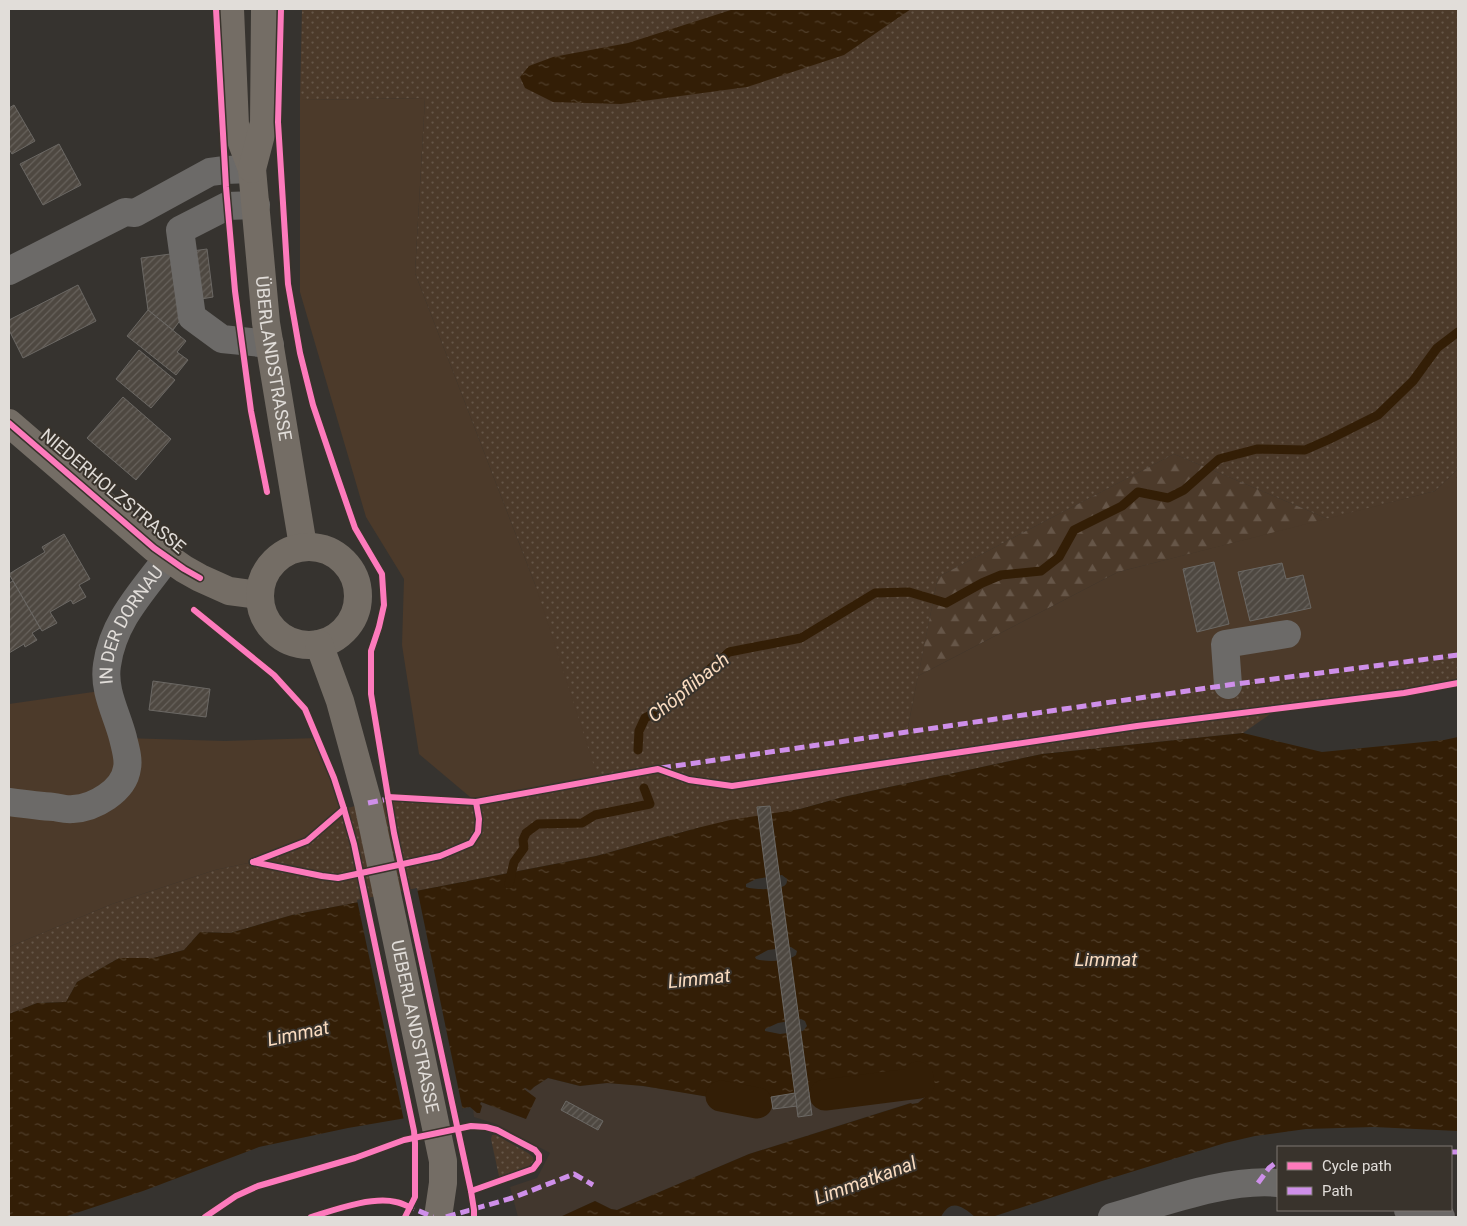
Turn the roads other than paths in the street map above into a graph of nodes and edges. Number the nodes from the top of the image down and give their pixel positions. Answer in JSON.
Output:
{"nodes":[{"id":1,"x":230,"y":9,"type":"edge"},
{"id":2,"x":265,"y":9,"type":"edge"},
{"id":3,"x":252,"y":169,"type":"junction"},
{"id":4,"x":256,"y":205,"type":"junction"},
{"id":5,"x":9,"y":271,"type":"edge"},
{"id":6,"x":270,"y":344,"type":"junction"},
{"id":7,"x":9,"y":423,"type":"edge"},
{"id":8,"x":303,"y":546,"type":"junction"},
{"id":9,"x":168,"y":558,"type":"junction"},
{"id":10,"x":259,"y":595,"type":"junction"},
{"id":11,"x":1287,"y":634,"type":"dead end"},
{"id":12,"x":319,"y":644,"type":"junction"},
{"id":13,"x":1228,"y":685,"type":"dead end"},
{"id":14,"x":9,"y":802,"type":"edge"},
{"id":15,"x":1277,"y":1183,"type":"edge"},
{"id":16,"x":1413,"y":1211,"type":"edge"},
{"id":17,"x":438,"y":1217,"type":"edge"},
{"id":18,"x":1112,"y":1217,"type":"edge"},
{"id":19,"x":1441,"y":1217,"type":"edge"}],
"edges":[{"from":1,"to":3,"type":"main road","name":"ÜBERLANDSTRASSE"},
{"from":2,"to":3,"type":"main road","name":"ÜBERLANDSTRASSE"},
{"from":3,"to":4,"type":"main road","name":"ÜBERLANDSTRASSE"},
{"from":3,"to":5,"type":"street"},
{"from":4,"to":6,"type":"main road","name":"ÜBERLANDSTRASSE"},
{"from":4,"to":6,"type":"street"},
{"from":6,"to":8,"type":"main road","name":"ÜBERLANDSTRASSE"},
{"from":7,"to":9,"type":"main road","name":"NIEDERHOLZSTRASSE"},
{"from":8,"to":10,"type":"main road"},
{"from":8,"to":12,"type":"main road"},
{"from":9,"to":10,"type":"main road","name":"NIEDERHOLZSTRASSE"},
{"from":9,"to":14,"type":"street","name":"IN DER DORNAU"},
{"from":10,"to":12,"type":"main road"},
{"from":11,"to":13,"type":"street"},
{"from":12,"to":17,"type":"main road","name":"UEBERLANDSTRASSE"},
{"from":15,"to":18,"type":"street"},
{"from":16,"to":19,"type":"street"}]}
